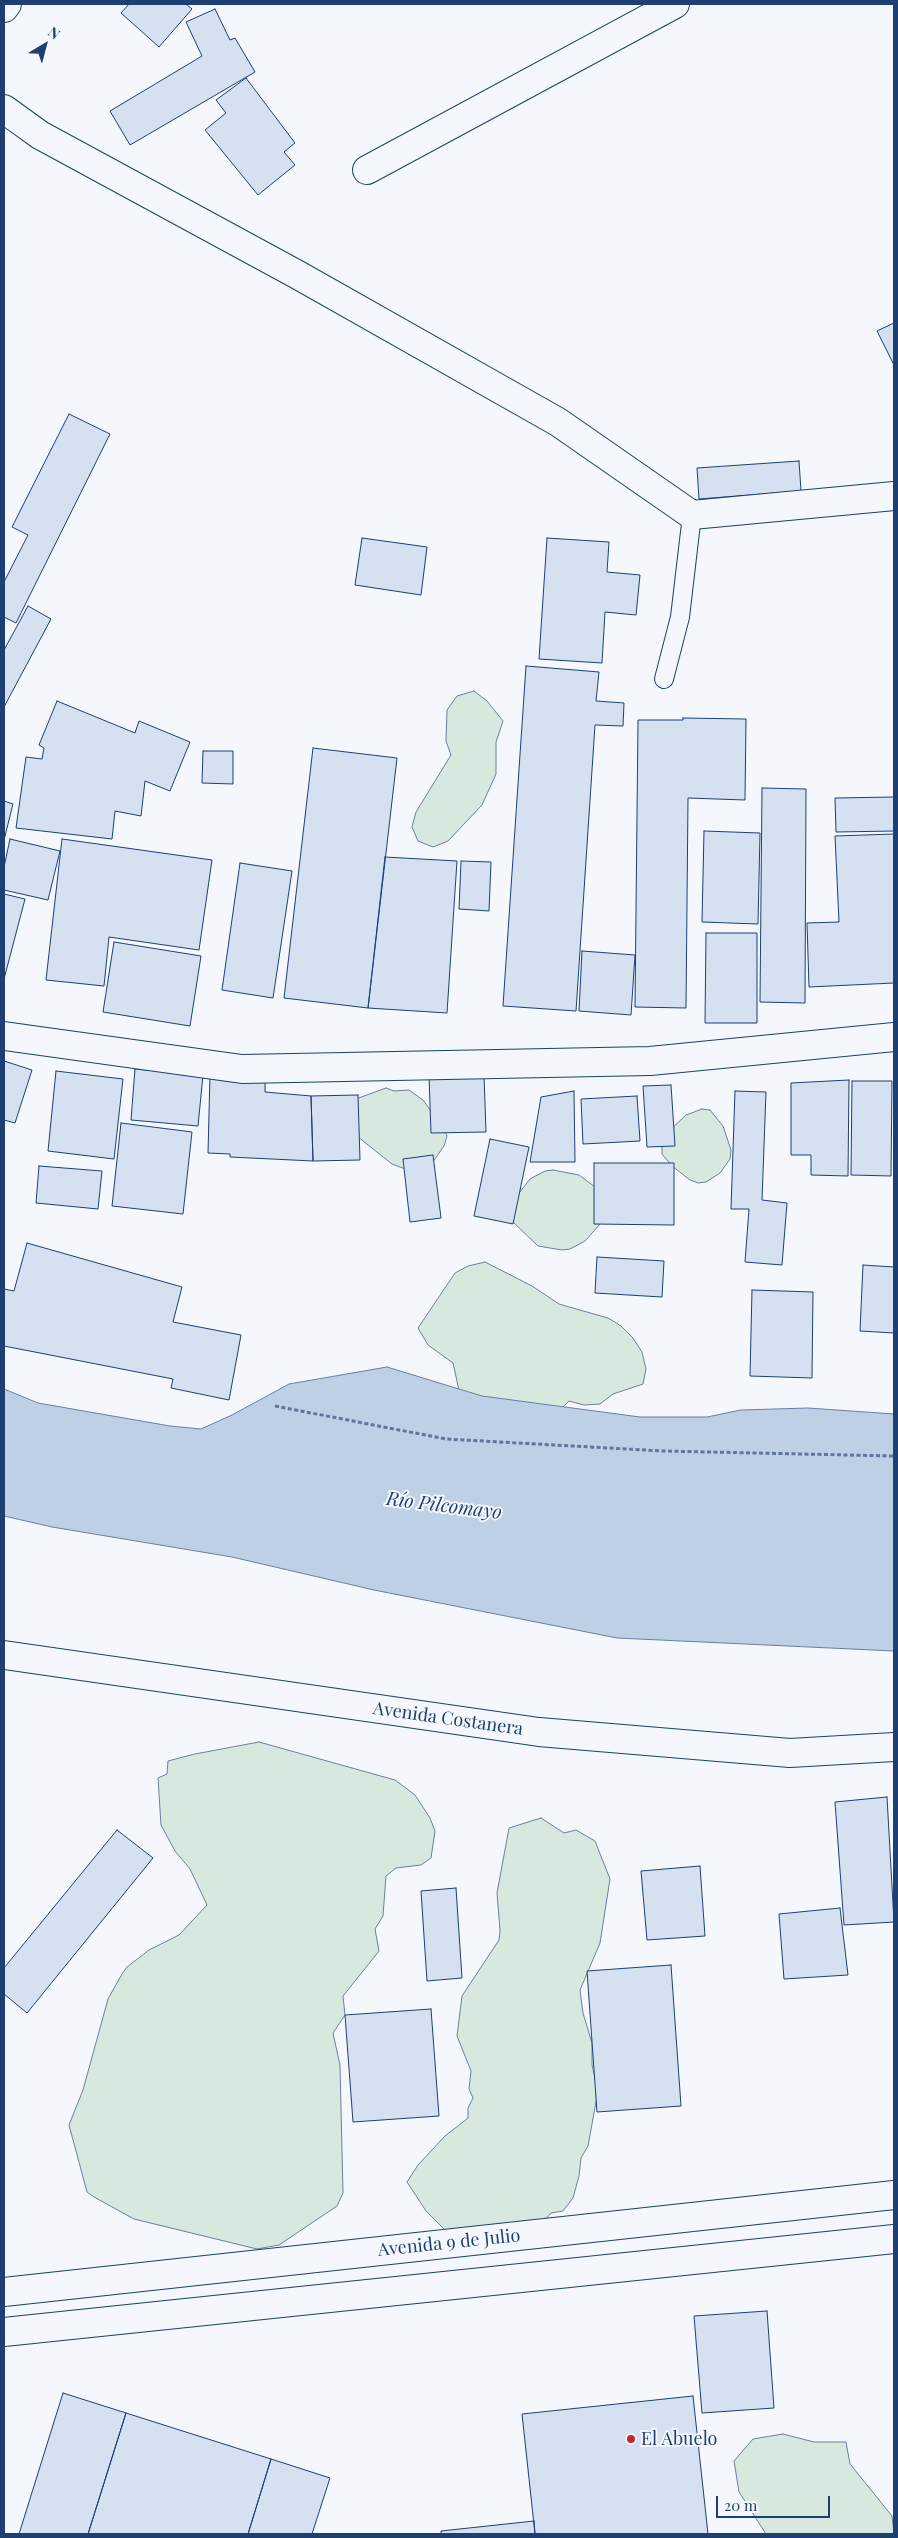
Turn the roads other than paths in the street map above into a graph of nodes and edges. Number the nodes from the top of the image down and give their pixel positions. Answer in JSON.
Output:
{"nodes":[{"id":1,"x":7,"y":4,"type":"edge"},
{"id":2,"x":675,"y":4,"type":"edge"},
{"id":3,"x":4,"y":8,"type":"edge"},
{"id":4,"x":4,"y":109,"type":"edge"},
{"id":5,"x":367,"y":170,"type":"dead end"},
{"id":6,"x":894,"y":496,"type":"edge"},
{"id":7,"x":692,"y":516,"type":"junction"},
{"id":8,"x":664,"y":679,"type":"dead end"},
{"id":9,"x":4,"y":1036,"type":"edge"},
{"id":10,"x":894,"y":1037,"type":"edge"},
{"id":11,"x":4,"y":1655,"type":"edge"},
{"id":12,"x":894,"y":1747,"type":"edge"},
{"id":13,"x":894,"y":2195,"type":"edge"},
{"id":14,"x":613,"y":2226,"type":"junction"},
{"id":15,"x":894,"y":2239,"type":"edge"},
{"id":16,"x":618,"y":2268,"type":"junction"},
{"id":17,"x":4,"y":2292,"type":"edge"},
{"id":18,"x":4,"y":2332,"type":"edge"}],
"edges":[{"from":1,"to":3,"type":"street"},
{"from":2,"to":5,"type":"street"},
{"from":4,"to":7,"type":"street"},
{"from":6,"to":7,"type":"street"},
{"from":7,"to":8,"type":"lane"},
{"from":9,"to":10,"type":"street"},
{"from":11,"to":12,"type":"street","name":"Avenida Costanera"},
{"from":13,"to":14,"type":"street","name":"Avenida 9 de Julio"},
{"from":14,"to":16,"type":"street"},
{"from":14,"to":17,"type":"street","name":"Avenida 9 de Julio"},
{"from":15,"to":16,"type":"street"},
{"from":16,"to":18,"type":"street"}]}
